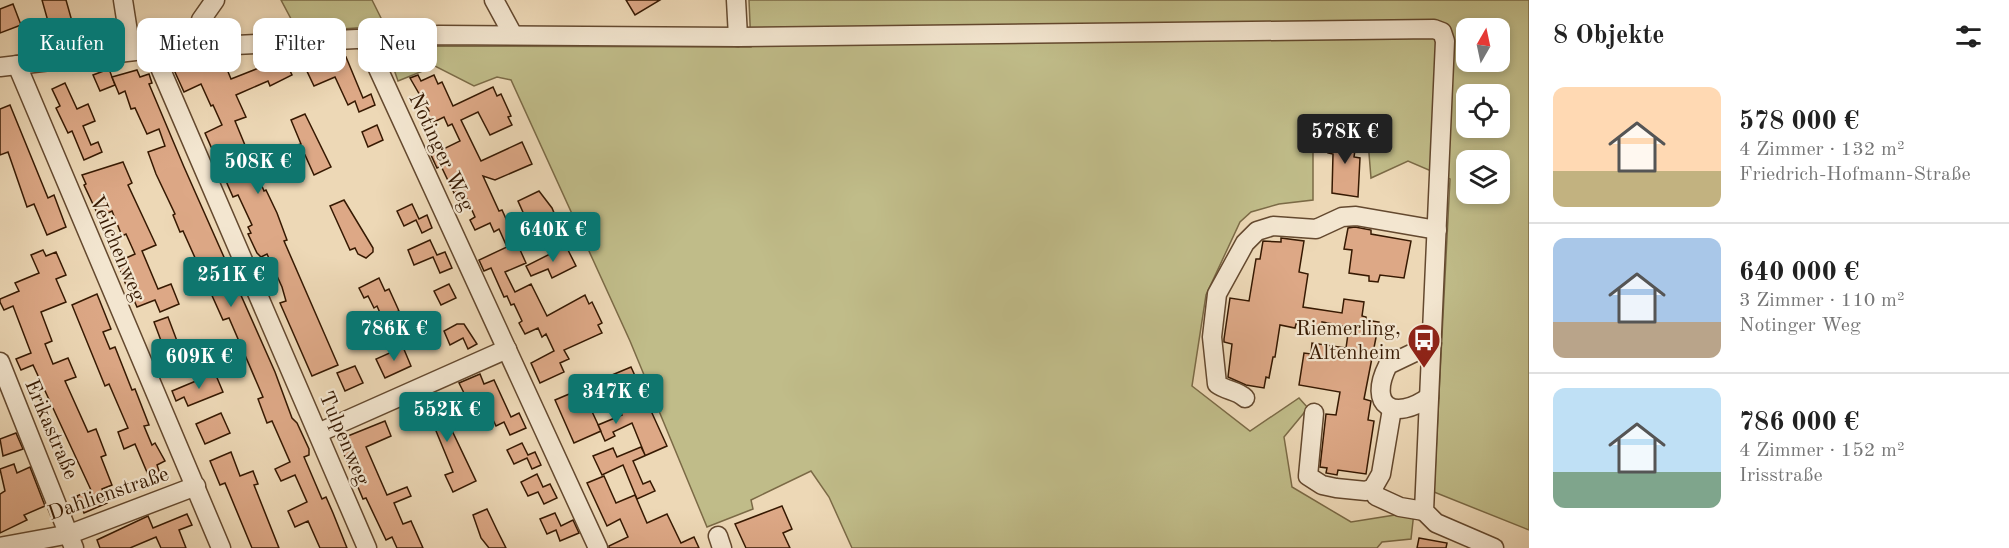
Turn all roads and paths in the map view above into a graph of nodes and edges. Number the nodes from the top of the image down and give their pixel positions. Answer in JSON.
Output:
{"nodes":[{"id":1,"x":123,"y":0,"type":"edge"},
{"id":2,"x":215,"y":0,"type":"edge"},
{"id":3,"x":494,"y":0,"type":"edge"},
{"id":4,"x":736,"y":0,"type":"edge"},
{"id":5,"x":202,"y":18,"type":"edge"},
{"id":6,"x":513,"y":35,"type":"junction"},
{"id":7,"x":437,"y":37,"type":"edge"},
{"id":8,"x":738,"y":37,"type":"junction"},
{"id":9,"x":358,"y":38,"type":"edge"},
{"id":10,"x":241,"y":45,"type":"edge"},
{"id":11,"x":137,"y":50,"type":"edge"},
{"id":12,"x":131,"y":51,"type":"junction"},
{"id":13,"x":9,"y":65,"type":"edge"},
{"id":14,"x":162,"y":72,"type":"edge"},
{"id":15,"x":380,"y":72,"type":"edge"},
{"id":16,"x":1437,"y":230,"type":"junction"},
{"id":17,"x":1432,"y":344,"type":"junction"},
{"id":18,"x":507,"y":349,"type":"junction"},
{"id":19,"x":0,"y":362,"type":"edge"},
{"id":20,"x":1429,"y":397,"type":"junction"},
{"id":21,"x":1245,"y":398,"type":"dead end"},
{"id":22,"x":1392,"y":409,"type":"junction"},
{"id":23,"x":1314,"y":413,"type":"dead end"},
{"id":24,"x":318,"y":433,"type":"junction"},
{"id":25,"x":195,"y":486,"type":"junction"},
{"id":26,"x":1373,"y":488,"type":"junction"},
{"id":27,"x":1424,"y":511,"type":"junction"},
{"id":28,"x":72,"y":541,"type":"edge"},
{"id":29,"x":0,"y":547,"type":"edge"},
{"id":30,"x":220,"y":548,"type":"edge"},
{"id":31,"x":367,"y":548,"type":"edge"},
{"id":32,"x":598,"y":548,"type":"edge"},
{"id":33,"x":1494,"y":548,"type":"edge"}],
"edges":[{"from":1,"to":12,"type":"street"},
{"from":2,"to":5,"type":"street"},
{"from":3,"to":6,"type":"street"},
{"from":4,"to":8,"type":"street"},
{"from":6,"to":7,"type":"street"},
{"from":6,"to":8,"type":"street"},
{"from":8,"to":16,"type":"street"},
{"from":9,"to":10,"type":"street"},
{"from":11,"to":12,"type":"street"},
{"from":12,"to":13,"type":"street"},
{"from":13,"to":25,"type":"street","name":"Veilchenweg"},
{"from":14,"to":24,"type":"street","name":"Tulpenweg"},
{"from":15,"to":18,"type":"street","name":"Notinger Weg"},
{"from":16,"to":17,"type":"street"},
{"from":16,"to":21,"type":"street"},
{"from":17,"to":20,"type":"street"},
{"from":17,"to":22,"type":"street"},
{"from":18,"to":24,"type":"street"},
{"from":18,"to":32,"type":"street","name":"Notinger Weg"},
{"from":19,"to":28,"type":"street","name":"Erikastraße"},
{"from":20,"to":22,"type":"street"},
{"from":20,"to":27,"type":"street"},
{"from":22,"to":26,"type":"street"},
{"from":23,"to":26,"type":"street"},
{"from":24,"to":31,"type":"street","name":"Tulpenweg"},
{"from":25,"to":28,"type":"street","name":"Dahlienstraße"},
{"from":25,"to":30,"type":"street","name":"Veilchenweg"},
{"from":26,"to":27,"type":"street"},
{"from":27,"to":33,"type":"street"},
{"from":28,"to":29,"type":"street","name":"Dahlienstraße"}]}
